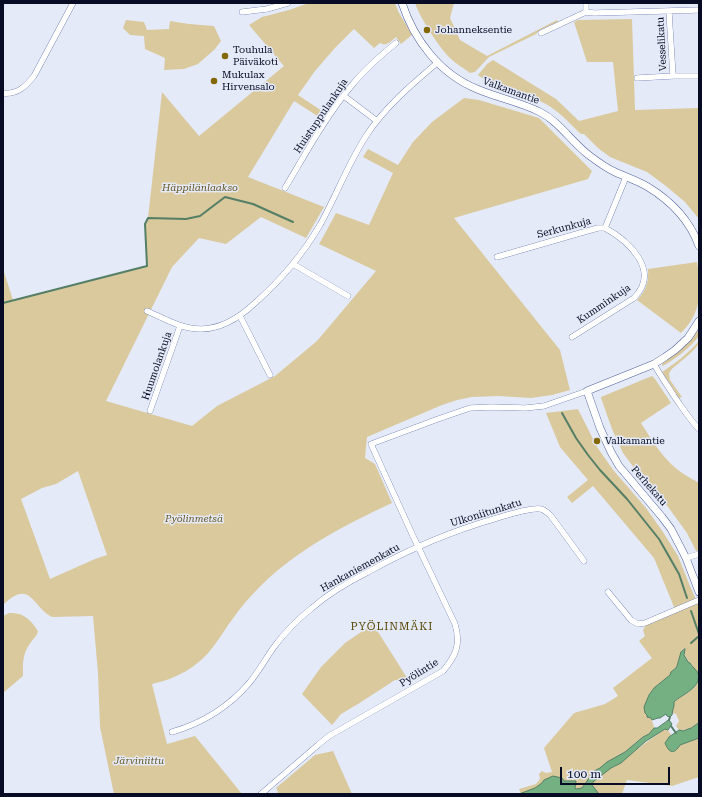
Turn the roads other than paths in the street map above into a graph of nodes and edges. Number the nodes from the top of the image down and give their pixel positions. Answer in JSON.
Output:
{"nodes":[{"id":1,"x":73,"y":3,"type":"edge"},
{"id":2,"x":288,"y":3,"type":"edge"},
{"id":3,"x":402,"y":3,"type":"edge"},
{"id":4,"x":586,"y":3,"type":"edge"},
{"id":5,"x":699,"y":10,"type":"edge"},
{"id":6,"x":242,"y":12,"type":"dead end"},
{"id":7,"x":586,"y":12,"type":"junction"},
{"id":8,"x":669,"y":12,"type":"junction"},
{"id":9,"x":542,"y":32,"type":"dead end"},
{"id":10,"x":396,"y":43,"type":"dead end"},
{"id":11,"x":437,"y":63,"type":"junction"},
{"id":12,"x":673,"y":76,"type":"junction"},
{"id":13,"x":699,"y":76,"type":"edge"},
{"id":14,"x":637,"y":78,"type":"dead end"},
{"id":15,"x":3,"y":93,"type":"edge"},
{"id":16,"x":344,"y":96,"type":"junction"},
{"id":17,"x":377,"y":121,"type":"junction"},
{"id":18,"x":626,"y":177,"type":"junction"},
{"id":19,"x":286,"y":188,"type":"dead end"},
{"id":20,"x":606,"y":228,"type":"junction"},
{"id":21,"x":699,"y":246,"type":"edge"},
{"id":22,"x":497,"y":257,"type":"dead end"},
{"id":23,"x":293,"y":264,"type":"junction"},
{"id":24,"x":348,"y":296,"type":"dead end"},
{"id":25,"x":147,"y":311,"type":"dead end"},
{"id":26,"x":240,"y":316,"type":"junction"},
{"id":27,"x":699,"y":320,"type":"edge"},
{"id":28,"x":180,"y":326,"type":"junction"},
{"id":29,"x":572,"y":337,"type":"dead end"},
{"id":30,"x":654,"y":364,"type":"junction"},
{"id":31,"x":270,"y":375,"type":"dead end"},
{"id":32,"x":587,"y":391,"type":"junction"},
{"id":33,"x":150,"y":411,"type":"dead end"},
{"id":34,"x":699,"y":429,"type":"edge"},
{"id":35,"x":418,"y":546,"type":"junction"},
{"id":36,"x":699,"y":554,"type":"edge"},
{"id":37,"x":686,"y":558,"type":"junction"},
{"id":38,"x":584,"y":561,"type":"dead end"},
{"id":39,"x":608,"y":592,"type":"dead end"},
{"id":40,"x":699,"y":592,"type":"edge"},
{"id":41,"x":699,"y":600,"type":"edge"},
{"id":42,"x":172,"y":732,"type":"dead end"},
{"id":43,"x":261,"y":794,"type":"edge"}],
"edges":[{"from":1,"to":15,"type":"street"},
{"from":2,"to":6,"type":"street"},
{"from":3,"to":11,"type":"street","name":"Valkamantie"},
{"from":4,"to":7,"type":"street"},
{"from":5,"to":8,"type":"street"},
{"from":7,"to":8,"type":"street"},
{"from":7,"to":9,"type":"street"},
{"from":8,"to":12,"type":"street","name":"Vesselikatu"},
{"from":10,"to":16,"type":"street","name":"Huistuppulankuja"},
{"from":11,"to":17,"type":"street"},
{"from":11,"to":18,"type":"street","name":"Valkamantie"},
{"from":12,"to":13,"type":"street","name":"Vesselikatu"},
{"from":12,"to":14,"type":"street","name":"Vesselikatu"},
{"from":16,"to":17,"type":"street"},
{"from":16,"to":19,"type":"street","name":"Huistuppulankuja"},
{"from":17,"to":23,"type":"street"},
{"from":18,"to":20,"type":"street","name":"Serkunkuja"},
{"from":18,"to":21,"type":"street","name":"Valkamantie"},
{"from":20,"to":22,"type":"street","name":"Serkunkuja"},
{"from":20,"to":29,"type":"street","name":"Kumminkuja"},
{"from":23,"to":24,"type":"street"},
{"from":23,"to":26,"type":"street"},
{"from":25,"to":28,"type":"street"},
{"from":26,"to":28,"type":"street"},
{"from":26,"to":31,"type":"street"},
{"from":27,"to":30,"type":"street"},
{"from":28,"to":33,"type":"street","name":"Huumolankuja"},
{"from":30,"to":32,"type":"street"},
{"from":30,"to":34,"type":"street"},
{"from":32,"to":35,"type":"street","name":"Pyölintie"},
{"from":32,"to":37,"type":"street","name":"Perhekatu"},
{"from":35,"to":38,"type":"street","name":"Ulkoniitunkatu"},
{"from":35,"to":42,"type":"street","name":"Hankaniemenkatu"},
{"from":35,"to":43,"type":"street","name":"Pyölintie"},
{"from":36,"to":37,"type":"street"},
{"from":37,"to":40,"type":"street","name":"Perhekatu"},
{"from":39,"to":41,"type":"street"}]}
